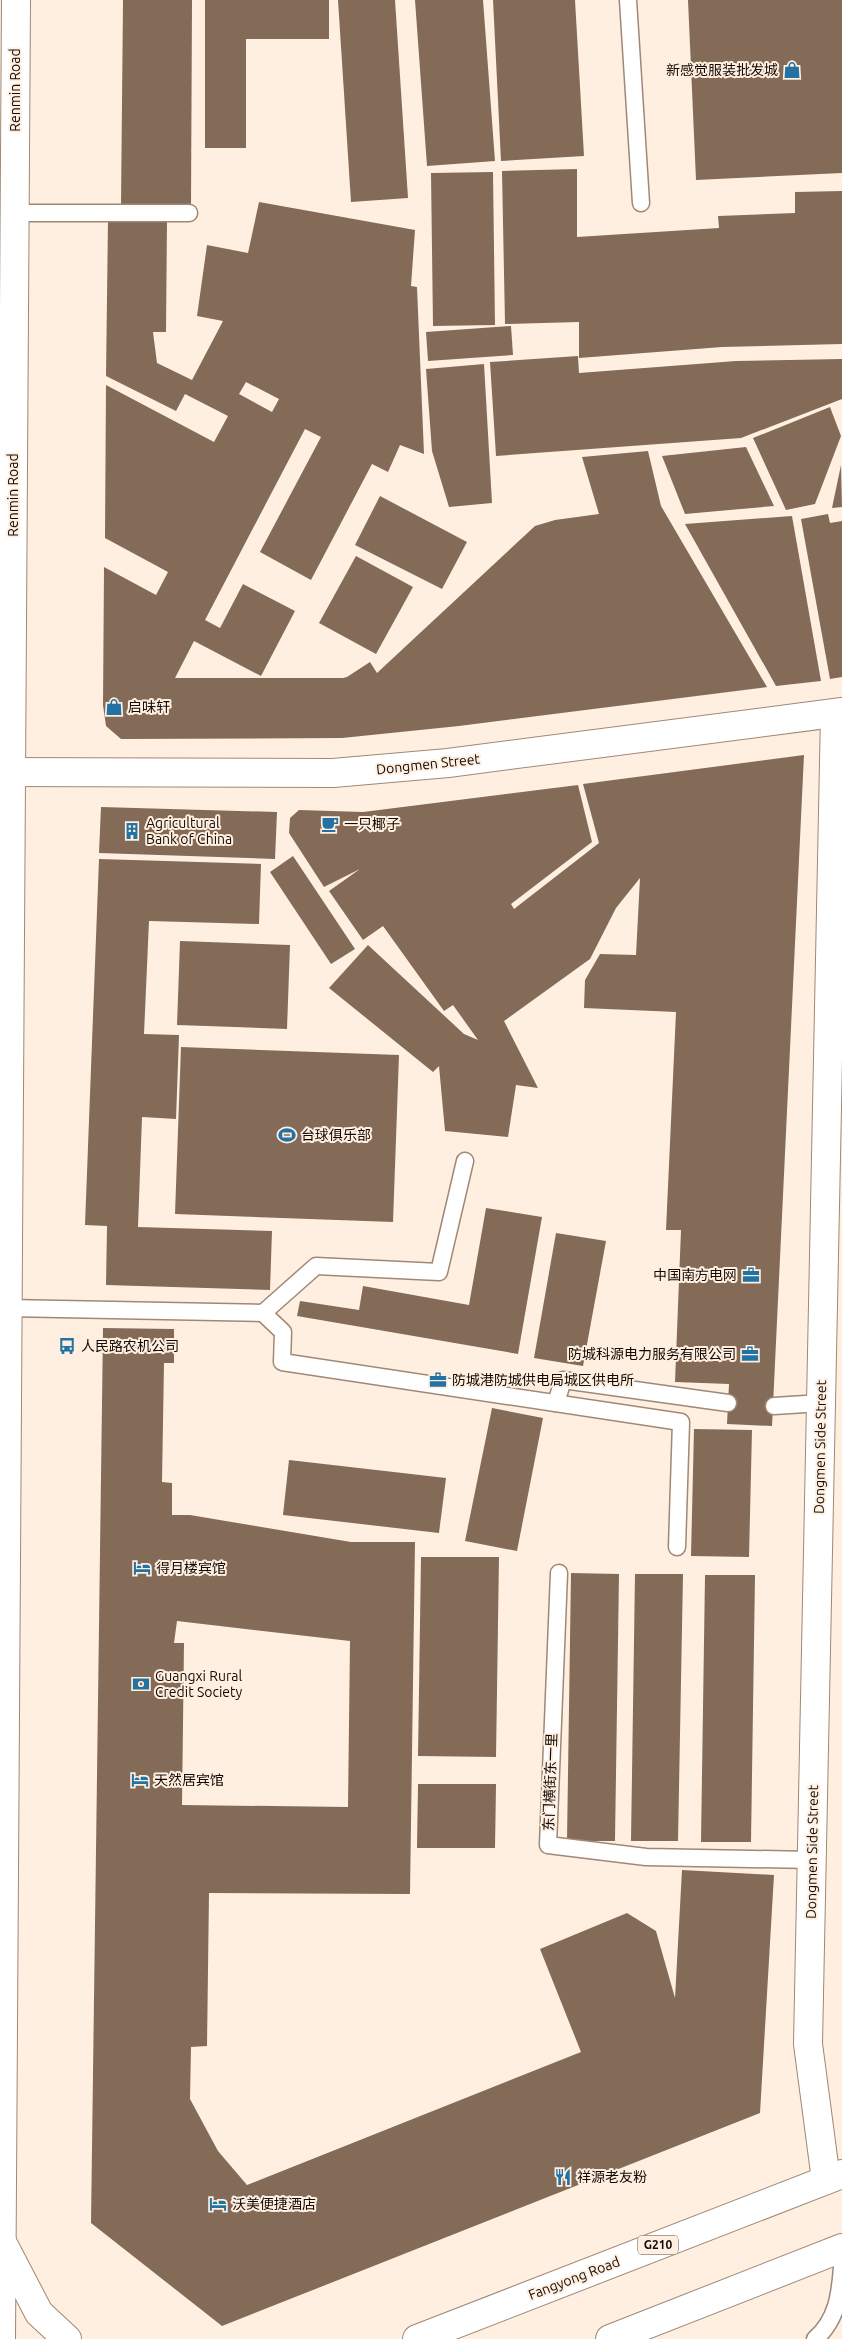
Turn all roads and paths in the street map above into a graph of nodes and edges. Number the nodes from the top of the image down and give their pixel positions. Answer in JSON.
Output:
{"nodes":[{"id":1,"x":16,"y":0,"type":"edge"},
{"id":2,"x":628,"y":0,"type":"edge"},
{"id":3,"x":641,"y":203,"type":"dead end"},
{"id":4,"x":14,"y":213,"type":"junction"},
{"id":5,"x":189,"y":213,"type":"dead end"},
{"id":6,"x":839,"y":713,"type":"edge"},
{"id":7,"x":6,"y":772,"type":"edge"},
{"id":8,"x":465,"y":1162,"type":"dead end"},
{"id":9,"x":7,"y":1308,"type":"junction"},
{"id":10,"x":263,"y":1313,"type":"junction"},
{"id":11,"x":728,"y":1403,"type":"dead end"},
{"id":12,"x":821,"y":1403,"type":"junction"},
{"id":13,"x":556,"y":1404,"type":"junction"},
{"id":14,"x":774,"y":1406,"type":"dead end"},
{"id":15,"x":677,"y":1547,"type":"dead end"},
{"id":16,"x":558,"y":1573,"type":"dead end"},
{"id":17,"x":3,"y":1632,"type":"edge"},
{"id":18,"x":812,"y":1860,"type":"junction"},
{"id":19,"x":834,"y":2177,"type":"edge"},
{"id":20,"x":1,"y":2242,"type":"edge"},
{"id":21,"x":842,"y":2248,"type":"edge"},
{"id":22,"x":842,"y":2267,"type":"edge"},
{"id":23,"x":1,"y":2339,"type":"edge"},
{"id":24,"x":67,"y":2339,"type":"edge"},
{"id":25,"x":417,"y":2339,"type":"edge"},
{"id":26,"x":610,"y":2339,"type":"edge"},
{"id":27,"x":815,"y":2339,"type":"edge"}],
"edges":[{"from":1,"to":4,"type":"main road","name":"Renmin Road"},
{"from":2,"to":3,"type":"lane"},
{"from":4,"to":5,"type":"lane"},
{"from":4,"to":7,"type":"main road","name":"Renmin Road"},
{"from":6,"to":7,"type":"main road","name":"Dongmen Street"},
{"from":6,"to":12,"type":"main road","name":"Dongmen Side Street"},
{"from":7,"to":9,"type":"main road","name":"Renmin Road"},
{"from":8,"to":10,"type":"lane"},
{"from":9,"to":10,"type":"lane"},
{"from":9,"to":17,"type":"main road","name":"Renmin Road"},
{"from":10,"to":13,"type":"lane"},
{"from":11,"to":13,"type":"lane"},
{"from":12,"to":14,"type":"lane"},
{"from":12,"to":18,"type":"main road","name":"Dongmen Side Street"},
{"from":13,"to":15,"type":"lane"},
{"from":16,"to":18,"type":"lane","name":"东门横街东一里"},
{"from":17,"to":20,"type":"main road","name":"Renmin Road"},
{"from":18,"to":19,"type":"main road","name":"Dongmen Side Street"},
{"from":19,"to":25,"type":"main road","name":"Fangyong Road","number":"G210"},
{"from":20,"to":23,"type":"main road","name":"Renmin Road"},
{"from":20,"to":24,"type":"main road"},
{"from":21,"to":26,"type":"main road"},
{"from":22,"to":27,"type":"lane"}]}
